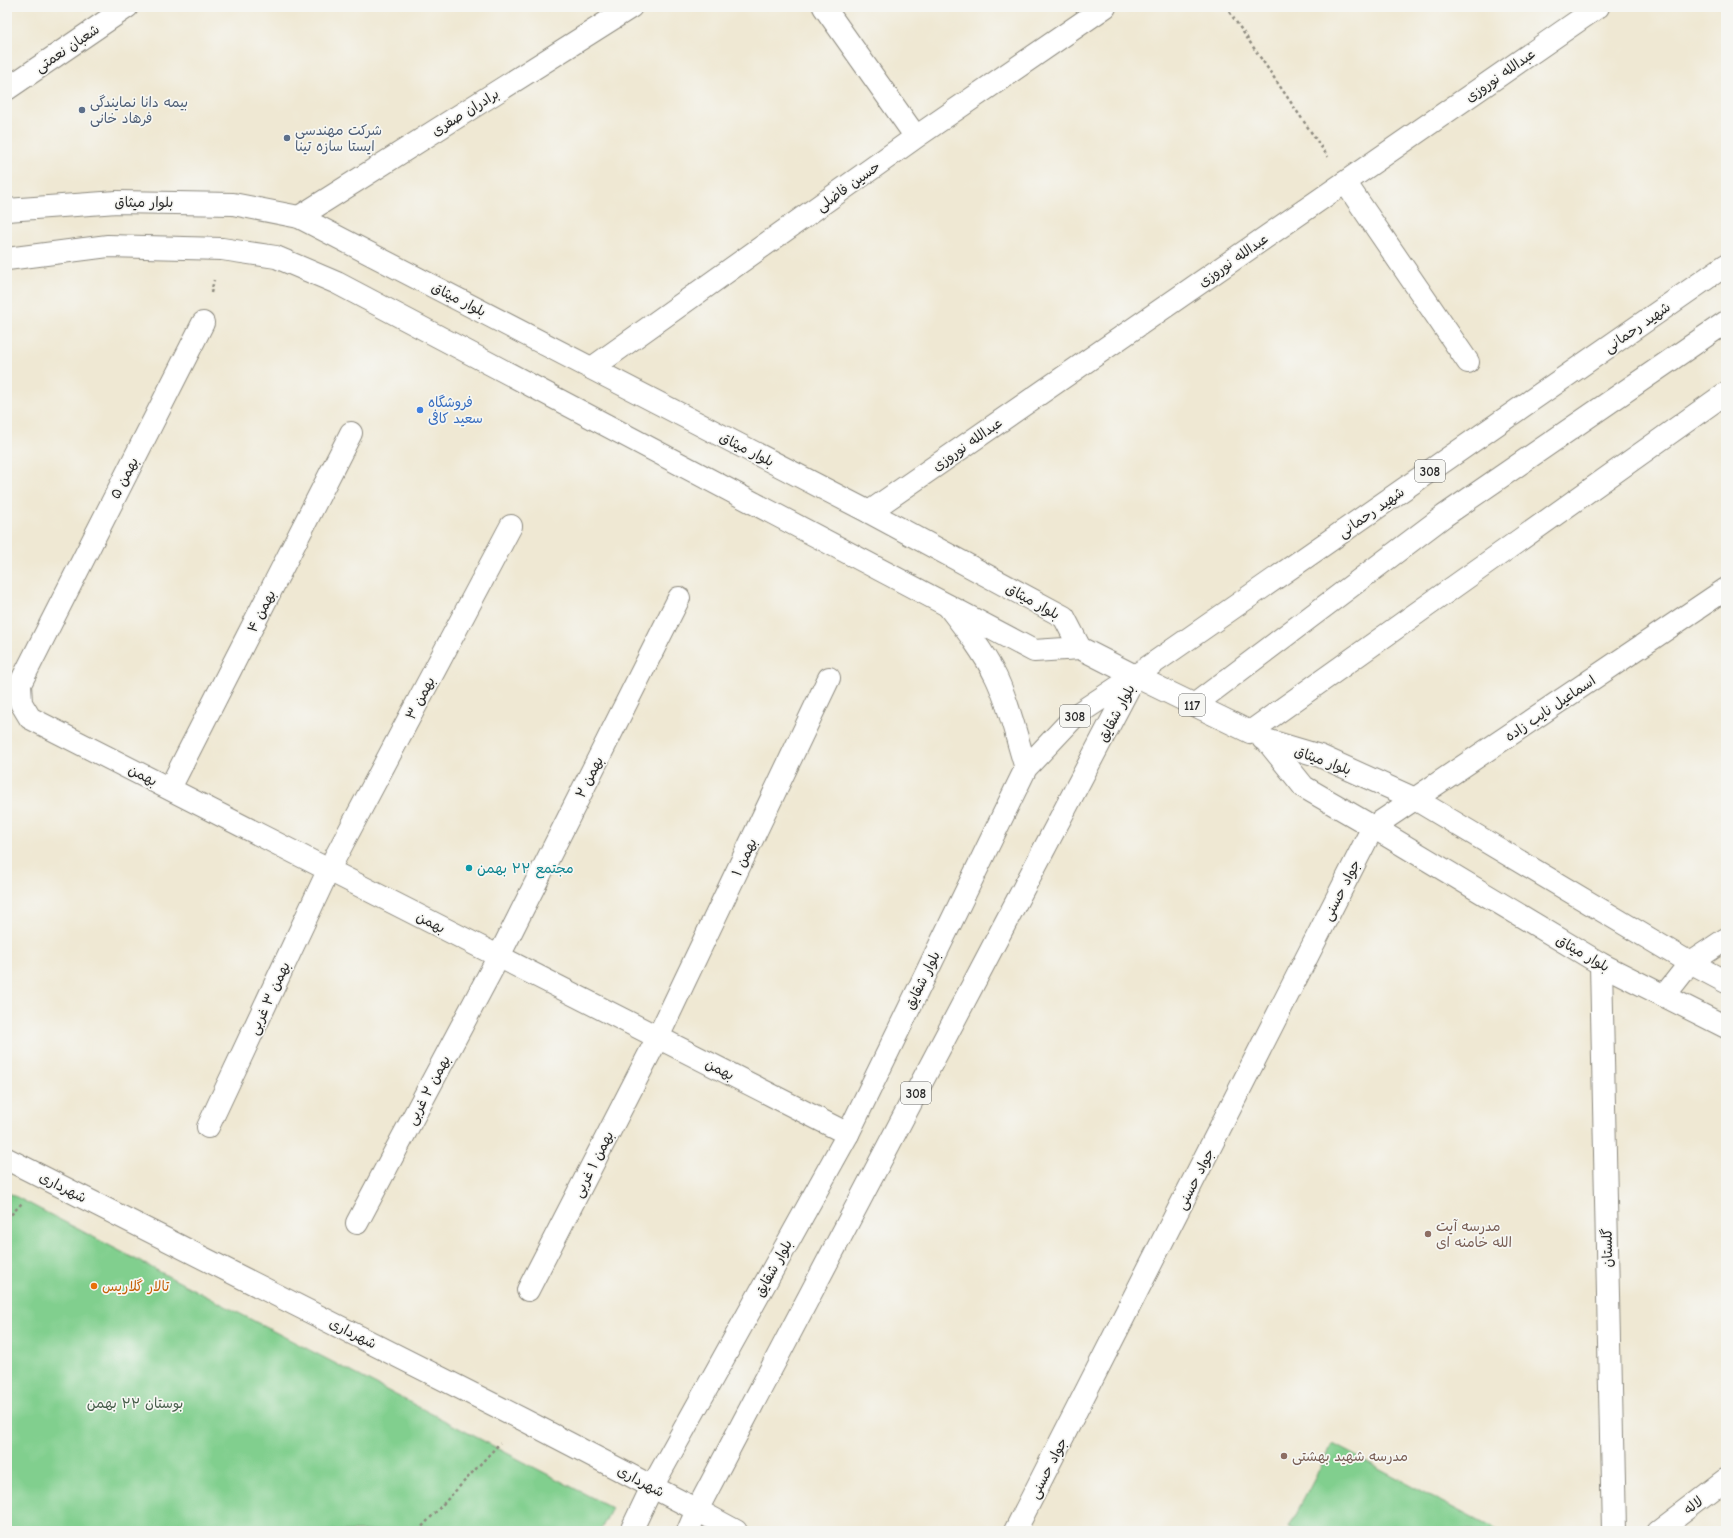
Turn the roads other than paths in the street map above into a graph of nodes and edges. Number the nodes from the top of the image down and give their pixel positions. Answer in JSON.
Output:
{"nodes":[{"id":1,"x":127,"y":7,"type":"edge"},
{"id":2,"x":631,"y":7,"type":"edge"},
{"id":3,"x":824,"y":7,"type":"edge"},
{"id":4,"x":1105,"y":7,"type":"edge"},
{"id":5,"x":1598,"y":7,"type":"edge"},
{"id":6,"x":7,"y":89,"type":"edge"},
{"id":7,"x":916,"y":137,"type":"junction"},
{"id":8,"x":1345,"y":182,"type":"junction"},
{"id":9,"x":7,"y":210,"type":"edge"},
{"id":10,"x":299,"y":217,"type":"junction"},
{"id":11,"x":7,"y":259,"type":"edge"},
{"id":12,"x":1726,"y":265,"type":"edge"},
{"id":13,"x":1726,"y":322,"type":"edge"},
{"id":14,"x":203,"y":323,"type":"road end"},
{"id":15,"x":1468,"y":362,"type":"dead end"},
{"id":16,"x":592,"y":368,"type":"junction"},
{"id":17,"x":1726,"y":393,"type":"edge"},
{"id":18,"x":351,"y":433,"type":"dead end"},
{"id":19,"x":869,"y":512,"type":"junction"},
{"id":20,"x":512,"y":526,"type":"dead end"},
{"id":21,"x":1726,"y":589,"type":"edge"},
{"id":22,"x":679,"y":598,"type":"dead end"},
{"id":23,"x":948,"y":606,"type":"junction"},
{"id":24,"x":1080,"y":648,"type":"junction"},
{"id":25,"x":1134,"y":676,"type":"junction"},
{"id":26,"x":829,"y":678,"type":"dead end"},
{"id":27,"x":21,"y":703,"type":"joint"},
{"id":28,"x":1194,"y":705,"type":"junction"},
{"id":29,"x":1259,"y":737,"type":"junction"},
{"id":30,"x":1026,"y":768,"type":"junction"},
{"id":31,"x":170,"y":788,"type":"junction"},
{"id":32,"x":1415,"y":799,"type":"junction"},
{"id":33,"x":1373,"y":827,"type":"junction"},
{"id":34,"x":329,"y":869,"type":"junction"},
{"id":35,"x":1726,"y":938,"type":"edge"},
{"id":36,"x":499,"y":956,"type":"junction"},
{"id":37,"x":1690,"y":963,"type":"junction"},
{"id":38,"x":1601,"y":964,"type":"junction"},
{"id":39,"x":1726,"y":982,"type":"edge"},
{"id":40,"x":1664,"y":996,"type":"junction"},
{"id":41,"x":1726,"y":1027,"type":"edge"},
{"id":42,"x":658,"y":1037,"type":"junction"},
{"id":43,"x":208,"y":1126,"type":"dead end"},
{"id":44,"x":848,"y":1134,"type":"junction"},
{"id":45,"x":7,"y":1158,"type":"edge"},
{"id":46,"x":357,"y":1223,"type":"dead end"},
{"id":47,"x":528,"y":1290,"type":"dead end"},
{"id":48,"x":1726,"y":1480,"type":"edge"},
{"id":49,"x":652,"y":1487,"type":"junction"},
{"id":50,"x":697,"y":1510,"type":"junction"},
{"id":51,"x":630,"y":1531,"type":"edge"},
{"id":52,"x":688,"y":1531,"type":"edge"},
{"id":53,"x":736,"y":1531,"type":"edge"},
{"id":54,"x":1015,"y":1531,"type":"edge"},
{"id":55,"x":1613,"y":1531,"type":"edge"},
{"id":56,"x":1659,"y":1531,"type":"edge"}],
"edges":[{"from":1,"to":6,"type":"main road","name":"شعبان نعمتی"},
{"from":2,"to":10,"type":"main road","name":"برادران صفری"},
{"from":3,"to":7,"type":"main road"},
{"from":4,"to":7,"type":"main road","name":"حسین فاضلی"},
{"from":5,"to":8,"type":"main road","name":"عبدالله نوروزی"},
{"from":7,"to":16,"type":"main road","name":"حسین فاضلی"},
{"from":8,"to":15,"type":"main road"},
{"from":8,"to":19,"type":"main road","name":"عبدالله نوروزی"},
{"from":9,"to":10,"type":"main road","name":"بلوار میثاق"},
{"from":10,"to":16,"type":"main road","name":"بلوار میثاق"},
{"from":11,"to":23,"type":"main road"},
{"from":12,"to":25,"type":"main road","name":"شهید رحمانی","number":"308"},
{"from":13,"to":28,"type":"main road"},
{"from":14,"to":27,"type":"main road","name":"بهمن ۵"},
{"from":16,"to":19,"type":"main road","name":"بلوار میثاق"},
{"from":17,"to":29,"type":"main road"},
{"from":18,"to":31,"type":"main road","name":"بهمن ۴"},
{"from":19,"to":24,"type":"main road","name":"بلوار میثاق"},
{"from":20,"to":34,"type":"main road","name":"بهمن ۳"},
{"from":21,"to":32,"type":"main road","name":"اسماعیل نایب زاده"},
{"from":22,"to":36,"type":"main road","name":"بهمن ۲"},
{"from":23,"to":24,"type":"main road"},
{"from":23,"to":30,"type":"main road"},
{"from":24,"to":25,"type":"main road","number":"117"},
{"from":25,"to":28,"type":"main road","number":"117"},
{"from":25,"to":30,"type":"main road","name":"بلوار شقایق","number":"308"},
{"from":25,"to":50,"type":"main road","name":"بلوار شقایق","number":"308"},
{"from":26,"to":42,"type":"main road","name":"بهمن ۱"},
{"from":27,"to":31,"type":"main road","name":"بهمن"},
{"from":28,"to":29,"type":"main road","number":"117"},
{"from":29,"to":32,"type":"main road","name":"بلوار میثاق"},
{"from":29,"to":33,"type":"main road","name":"بلوار میثاق"},
{"from":30,"to":44,"type":"main road","name":"بلوار شقایق","number":"308"},
{"from":31,"to":34,"type":"main road","name":"بهمن"},
{"from":32,"to":33,"type":"main road","name":"اسماعیل نایب زاده"},
{"from":32,"to":37,"type":"main road","name":"بلوار میثاق"},
{"from":33,"to":38,"type":"main road","name":"بلوار میثاق"},
{"from":33,"to":54,"type":"main road","name":"جواد حسنی"},
{"from":34,"to":36,"type":"main road","name":"بهمن"},
{"from":34,"to":43,"type":"main road","name":"بهمن ۳ غربی"},
{"from":35,"to":37,"type":"main road"},
{"from":36,"to":42,"type":"main road","name":"بهمن"},
{"from":36,"to":46,"type":"main road","name":"بهمن ۲ غربی"},
{"from":37,"to":39,"type":"main road","name":"بلوار میثاق"},
{"from":37,"to":40,"type":"main road"},
{"from":38,"to":40,"type":"main road","name":"بلوار میثاق"},
{"from":38,"to":55,"type":"main road","name":"گلستان"},
{"from":40,"to":41,"type":"main road","name":"بلوار میثاق"},
{"from":42,"to":44,"type":"main road","name":"بهمن"},
{"from":42,"to":47,"type":"main road","name":"بهمن ۱ غربی"},
{"from":44,"to":49,"type":"main road","name":"بلوار شقایق","number":"308"},
{"from":45,"to":49,"type":"main road","name":"شهرداری"},
{"from":48,"to":56,"type":"main road","name":"لاله"},
{"from":49,"to":50,"type":"main road","name":"شهرداری"},
{"from":49,"to":51,"type":"main road","name":"بلوار شقایق","number":"308"},
{"from":50,"to":52,"type":"main road","name":"بلوار شقایق","number":"308"},
{"from":50,"to":53,"type":"main road","name":"شهرداری"}]}
